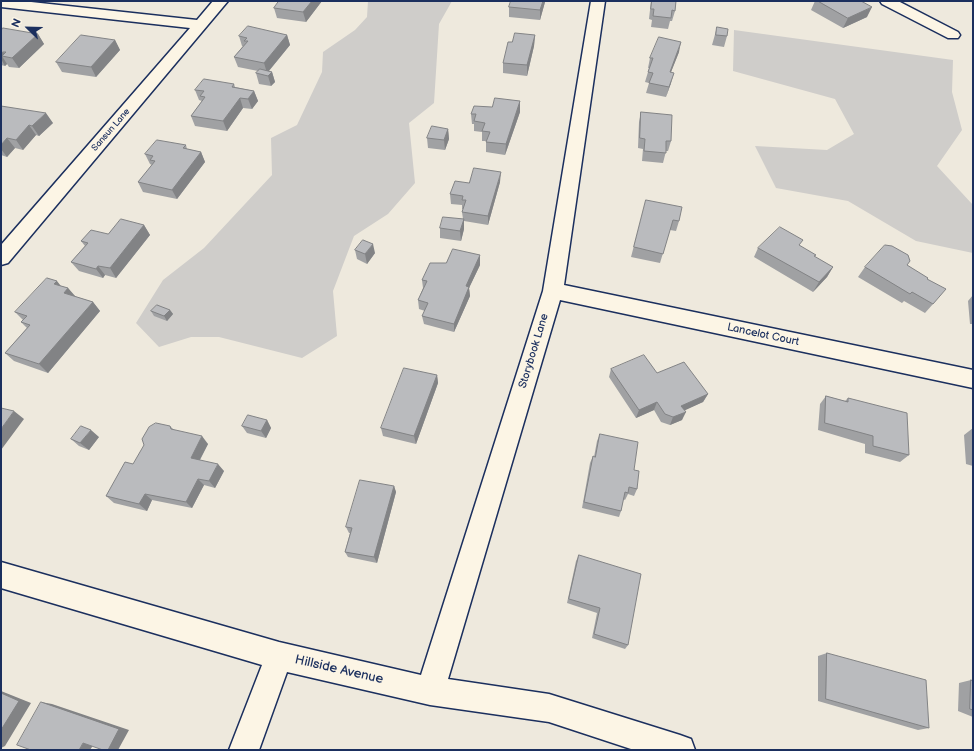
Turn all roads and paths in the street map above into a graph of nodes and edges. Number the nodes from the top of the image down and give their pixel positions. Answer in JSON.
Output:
{"nodes":[{"id":1,"x":221,"y":1,"type":"edge"},
{"id":2,"x":598,"y":1,"type":"edge"},
{"id":3,"x":887,"y":1,"type":"edge"},
{"id":4,"x":1,"y":3,"type":"edge"},
{"id":5,"x":201,"y":25,"type":"junction"},
{"id":6,"x":953,"y":35,"type":"dead end"},
{"id":7,"x":1,"y":258,"type":"edge"},
{"id":8,"x":553,"y":291,"type":"junction"},
{"id":9,"x":973,"y":379,"type":"edge"},
{"id":10,"x":1,"y":575,"type":"edge"},
{"id":11,"x":279,"y":656,"type":"junction"},
{"id":12,"x":430,"y":691,"type":"junction"},
{"id":13,"x":244,"y":750,"type":"edge"},
{"id":14,"x":680,"y":750,"type":"edge"}],
"edges":[{"from":1,"to":5,"type":"street","name":"Sansun Lane"},
{"from":2,"to":8,"type":"street","name":"Storybook Lane"},
{"from":3,"to":6,"type":"street"},
{"from":4,"to":5,"type":"street"},
{"from":5,"to":7,"type":"street","name":"Sansun Lane"},
{"from":8,"to":9,"type":"street","name":"Lancelot Court"},
{"from":8,"to":12,"type":"street","name":"Storybook Lane"},
{"from":10,"to":11,"type":"street","name":"Hillside Avenue"},
{"from":11,"to":12,"type":"street","name":"Hillside Avenue"},
{"from":11,"to":13,"type":"street"},
{"from":12,"to":14,"type":"street","name":"Hillside Avenue"}]}
